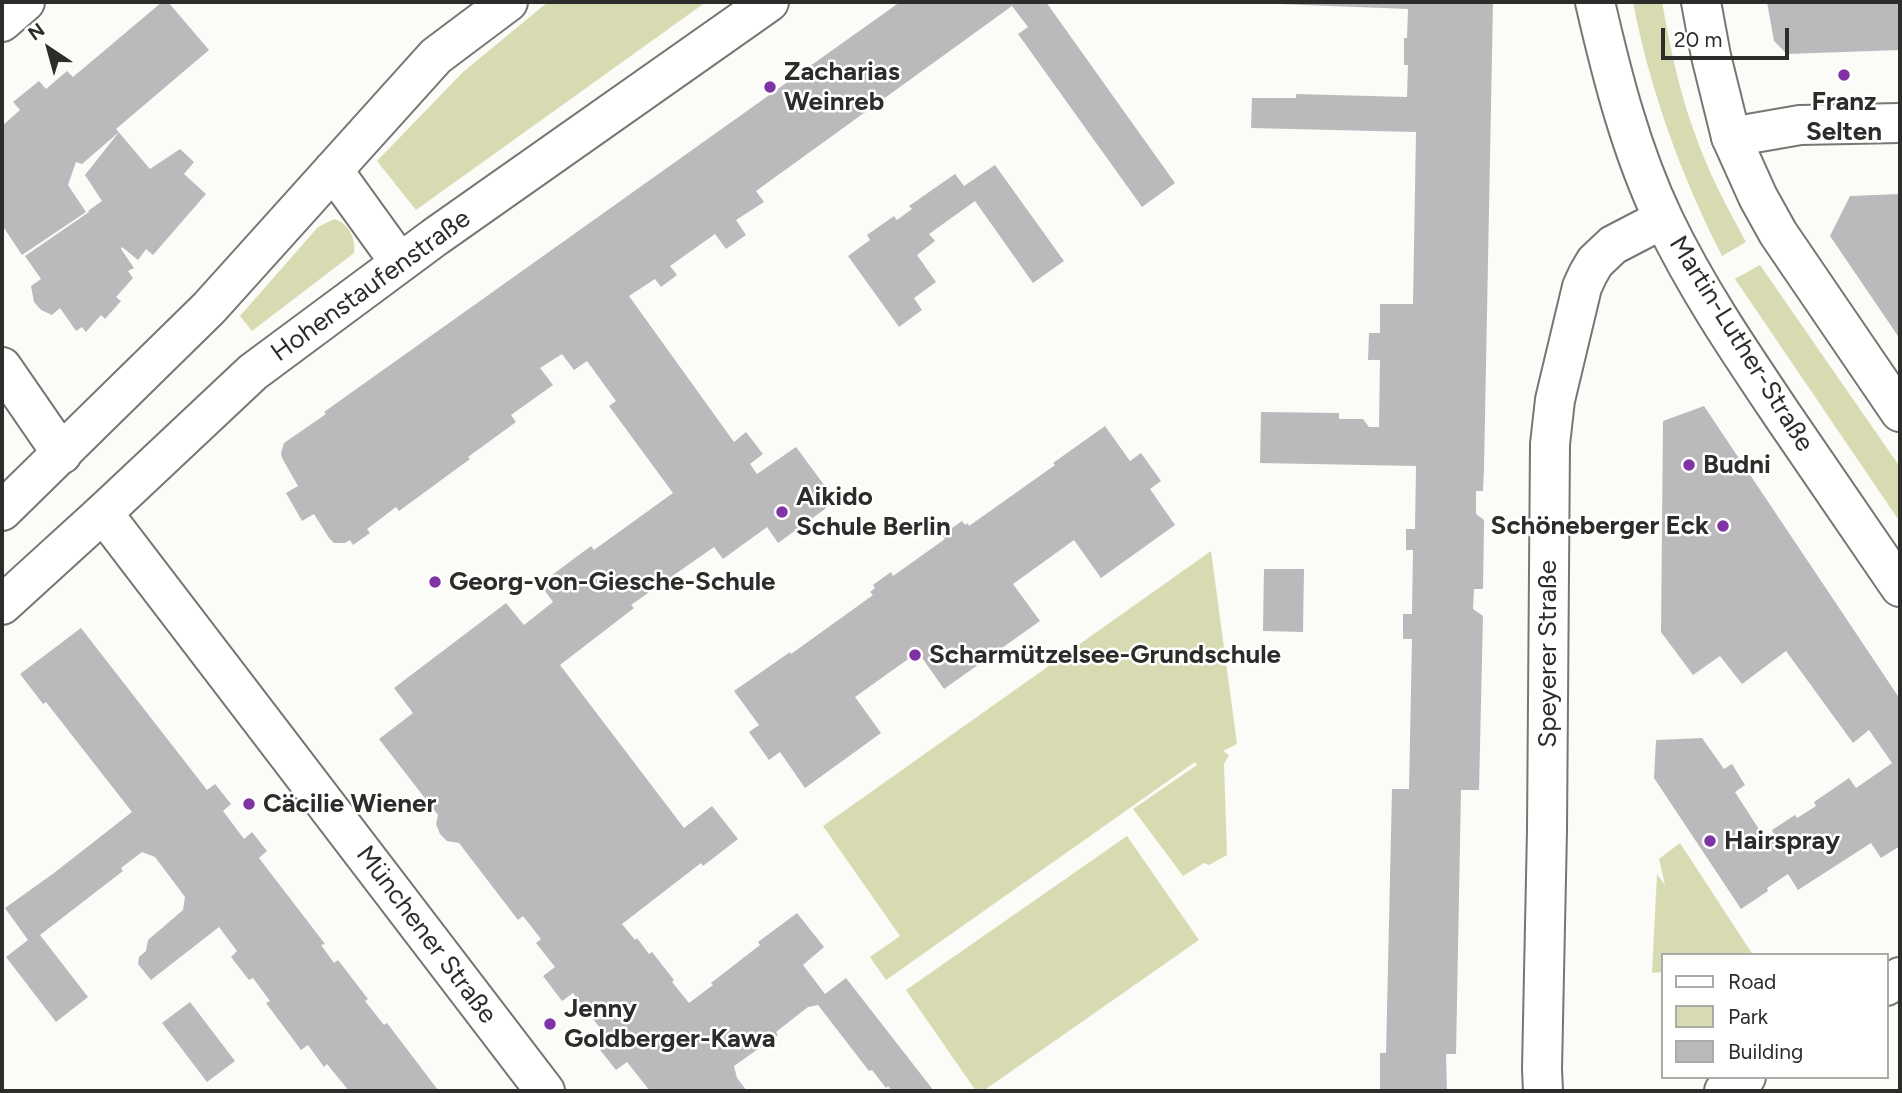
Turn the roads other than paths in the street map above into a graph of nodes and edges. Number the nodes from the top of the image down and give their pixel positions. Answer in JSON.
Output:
{"nodes":[{"id":1,"x":25,"y":2,"type":"edge"},
{"id":2,"x":508,"y":2,"type":"edge"},
{"id":3,"x":769,"y":2,"type":"edge"},
{"id":4,"x":1595,"y":2,"type":"edge"},
{"id":5,"x":1701,"y":2,"type":"edge"},
{"id":6,"x":2,"y":22,"type":"edge"},
{"id":7,"x":1900,"y":123,"type":"edge"},
{"id":8,"x":1731,"y":137,"type":"junction"},
{"id":9,"x":333,"y":170,"type":"junction"},
{"id":10,"x":1663,"y":219,"type":"junction"},
{"id":11,"x":400,"y":263,"type":"junction"},
{"id":12,"x":2,"y":367,"type":"edge"},
{"id":13,"x":1900,"y":412,"type":"edge"},
{"id":14,"x":62,"y":454,"type":"junction"},
{"id":15,"x":2,"y":512,"type":"edge"},
{"id":16,"x":103,"y":513,"type":"junction"},
{"id":17,"x":1900,"y":587,"type":"edge"},
{"id":18,"x":2,"y":605,"type":"edge"},
{"id":19,"x":1742,"y":1079,"type":"edge"},
{"id":20,"x":545,"y":1091,"type":"edge"},
{"id":21,"x":1543,"y":1091,"type":"edge"},
{"id":22,"x":1724,"y":1091,"type":"edge"}],
"edges":[{"from":1,"to":6,"type":"main road"},
{"from":2,"to":9,"type":"main road"},
{"from":3,"to":11,"type":"main road","name":"Hohenstaufenstraße"},
{"from":4,"to":10,"type":"main road","name":"Martin-Luther-Straße"},
{"from":5,"to":8,"type":"main road"},
{"from":7,"to":8,"type":"main road"},
{"from":8,"to":13,"type":"main road"},
{"from":9,"to":11,"type":"main road"},
{"from":9,"to":14,"type":"main road"},
{"from":10,"to":17,"type":"main road","name":"Martin-Luther-Straße"},
{"from":10,"to":21,"type":"main road","name":"Speyerer Straße"},
{"from":11,"to":16,"type":"main road","name":"Hohenstaufenstraße"},
{"from":12,"to":14,"type":"main road"},
{"from":14,"to":15,"type":"main road"},
{"from":16,"to":18,"type":"main road","name":"Hohenstaufenstraße"},
{"from":16,"to":20,"type":"main road","name":"Münchener Straße"},
{"from":19,"to":22,"type":"main road"}]}
